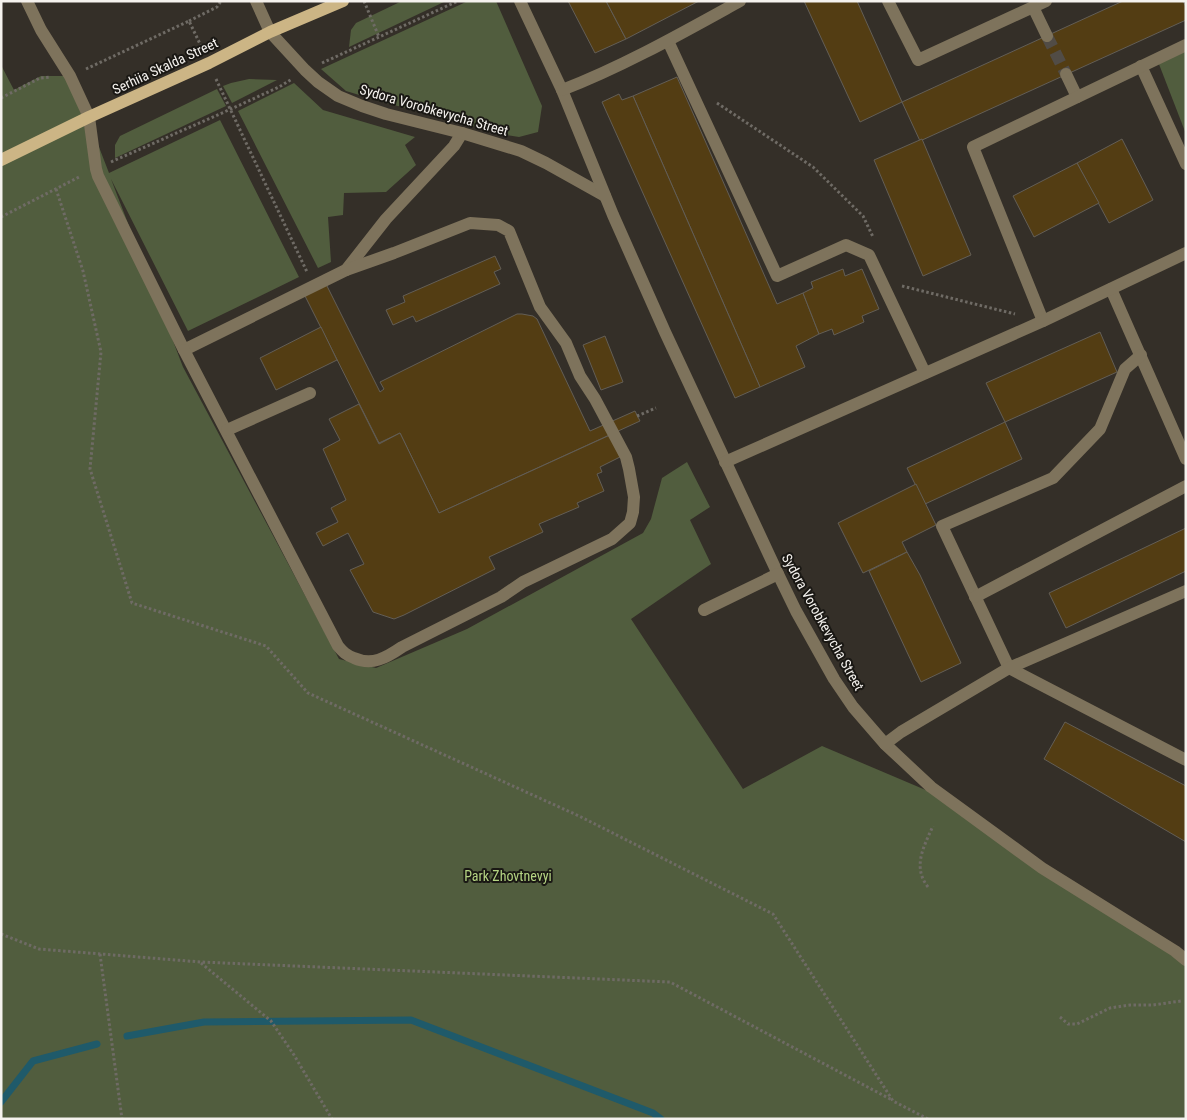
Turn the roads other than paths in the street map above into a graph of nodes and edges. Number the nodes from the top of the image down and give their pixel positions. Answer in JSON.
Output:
{"nodes":[{"id":1,"x":27,"y":1,"type":"edge"},
{"id":2,"x":256,"y":1,"type":"edge"},
{"id":3,"x":343,"y":1,"type":"edge"},
{"id":4,"x":520,"y":1,"type":"edge"},
{"id":5,"x":740,"y":1,"type":"edge"},
{"id":6,"x":888,"y":1,"type":"edge"},
{"id":7,"x":1046,"y":1,"type":"edge"},
{"id":8,"x":1034,"y":7,"type":"junction"},
{"id":9,"x":270,"y":32,"type":"junction"},
{"id":10,"x":1047,"y":36,"type":"tunnel mouth"},
{"id":11,"x":668,"y":41,"type":"junction"},
{"id":12,"x":1186,"y":45,"type":"edge"},
{"id":13,"x":1141,"y":66,"type":"junction"},
{"id":14,"x":1066,"y":74,"type":"tunnel mouth"},
{"id":15,"x":562,"y":90,"type":"junction"},
{"id":16,"x":1077,"y":97,"type":"junction"},
{"id":17,"x":89,"y":117,"type":"junction"},
{"id":18,"x":462,"y":133,"type":"junction"},
{"id":19,"x":1,"y":160,"type":"edge"},
{"id":20,"x":1186,"y":164,"type":"edge"},
{"id":21,"x":605,"y":196,"type":"junction"},
{"id":22,"x":1186,"y":253,"type":"edge"},
{"id":23,"x":346,"y":270,"type":"junction"},
{"id":24,"x":1111,"y":289,"type":"junction"},
{"id":25,"x":1043,"y":321,"type":"junction"},
{"id":26,"x":184,"y":350,"type":"junction"},
{"id":27,"x":1141,"y":355,"type":"junction"},
{"id":28,"x":925,"y":373,"type":"junction"},
{"id":29,"x":310,"y":393,"type":"dead end"},
{"id":30,"x":226,"y":430,"type":"junction"},
{"id":31,"x":1186,"y":459,"type":"edge"},
{"id":32,"x":725,"y":462,"type":"junction"},
{"id":33,"x":1186,"y":486,"type":"edge"},
{"id":34,"x":778,"y":574,"type":"junction"},
{"id":35,"x":1186,"y":591,"type":"edge"},
{"id":36,"x":975,"y":597,"type":"junction"},
{"id":37,"x":704,"y":610,"type":"dead end"},
{"id":38,"x":1008,"y":668,"type":"junction"},
{"id":39,"x":885,"y":744,"type":"junction"},
{"id":40,"x":1186,"y":760,"type":"edge"},
{"id":41,"x":1186,"y":960,"type":"edge"}],
"edges":[{"from":1,"to":17,"type":"street"},
{"from":2,"to":9,"type":"street","name":"Sydora Vorobkevycha Street"},
{"from":3,"to":9,"type":"main road","name":"Serhiia Skalda Street"},
{"from":4,"to":15,"type":"street","name":"Sydora Vorobkevycha Street"},
{"from":5,"to":11,"type":"street"},
{"from":6,"to":8,"type":"street"},
{"from":7,"to":8,"type":"street"},
{"from":8,"to":10,"type":"street"},
{"from":9,"to":17,"type":"main road","name":"Serhiia Skalda Street"},
{"from":9,"to":18,"type":"street","name":"Sydora Vorobkevycha Street"},
{"from":11,"to":15,"type":"street"},
{"from":11,"to":28,"type":"street"},
{"from":12,"to":13,"type":"street"},
{"from":13,"to":16,"type":"street"},
{"from":13,"to":20,"type":"street"},
{"from":14,"to":16,"type":"street"},
{"from":15,"to":21,"type":"street","name":"Sydora Vorobkevycha Street"},
{"from":16,"to":25,"type":"street"},
{"from":17,"to":19,"type":"main road","name":"Serhiia Skalda Street"},
{"from":17,"to":26,"type":"street"},
{"from":18,"to":21,"type":"street","name":"Sydora Vorobkevycha Street"},
{"from":18,"to":23,"type":"street"},
{"from":21,"to":32,"type":"street","name":"Sydora Vorobkevycha Street"},
{"from":22,"to":24,"type":"street"},
{"from":23,"to":26,"type":"street"},
{"from":23,"to":30,"type":"street"},
{"from":24,"to":25,"type":"street"},
{"from":24,"to":27,"type":"street"},
{"from":25,"to":28,"type":"street"},
{"from":26,"to":30,"type":"street"},
{"from":27,"to":31,"type":"street"},
{"from":27,"to":36,"type":"street"},
{"from":28,"to":32,"type":"street"},
{"from":29,"to":30,"type":"street"},
{"from":32,"to":34,"type":"street","name":"Sydora Vorobkevycha Street"},
{"from":33,"to":36,"type":"street"},
{"from":34,"to":37,"type":"street"},
{"from":34,"to":39,"type":"street","name":"Sydora Vorobkevycha Street"},
{"from":35,"to":38,"type":"street"},
{"from":36,"to":38,"type":"street"},
{"from":38,"to":39,"type":"street"},
{"from":38,"to":40,"type":"street"},
{"from":39,"to":41,"type":"street","name":"Sydora Vorobkevycha Street"}]}
